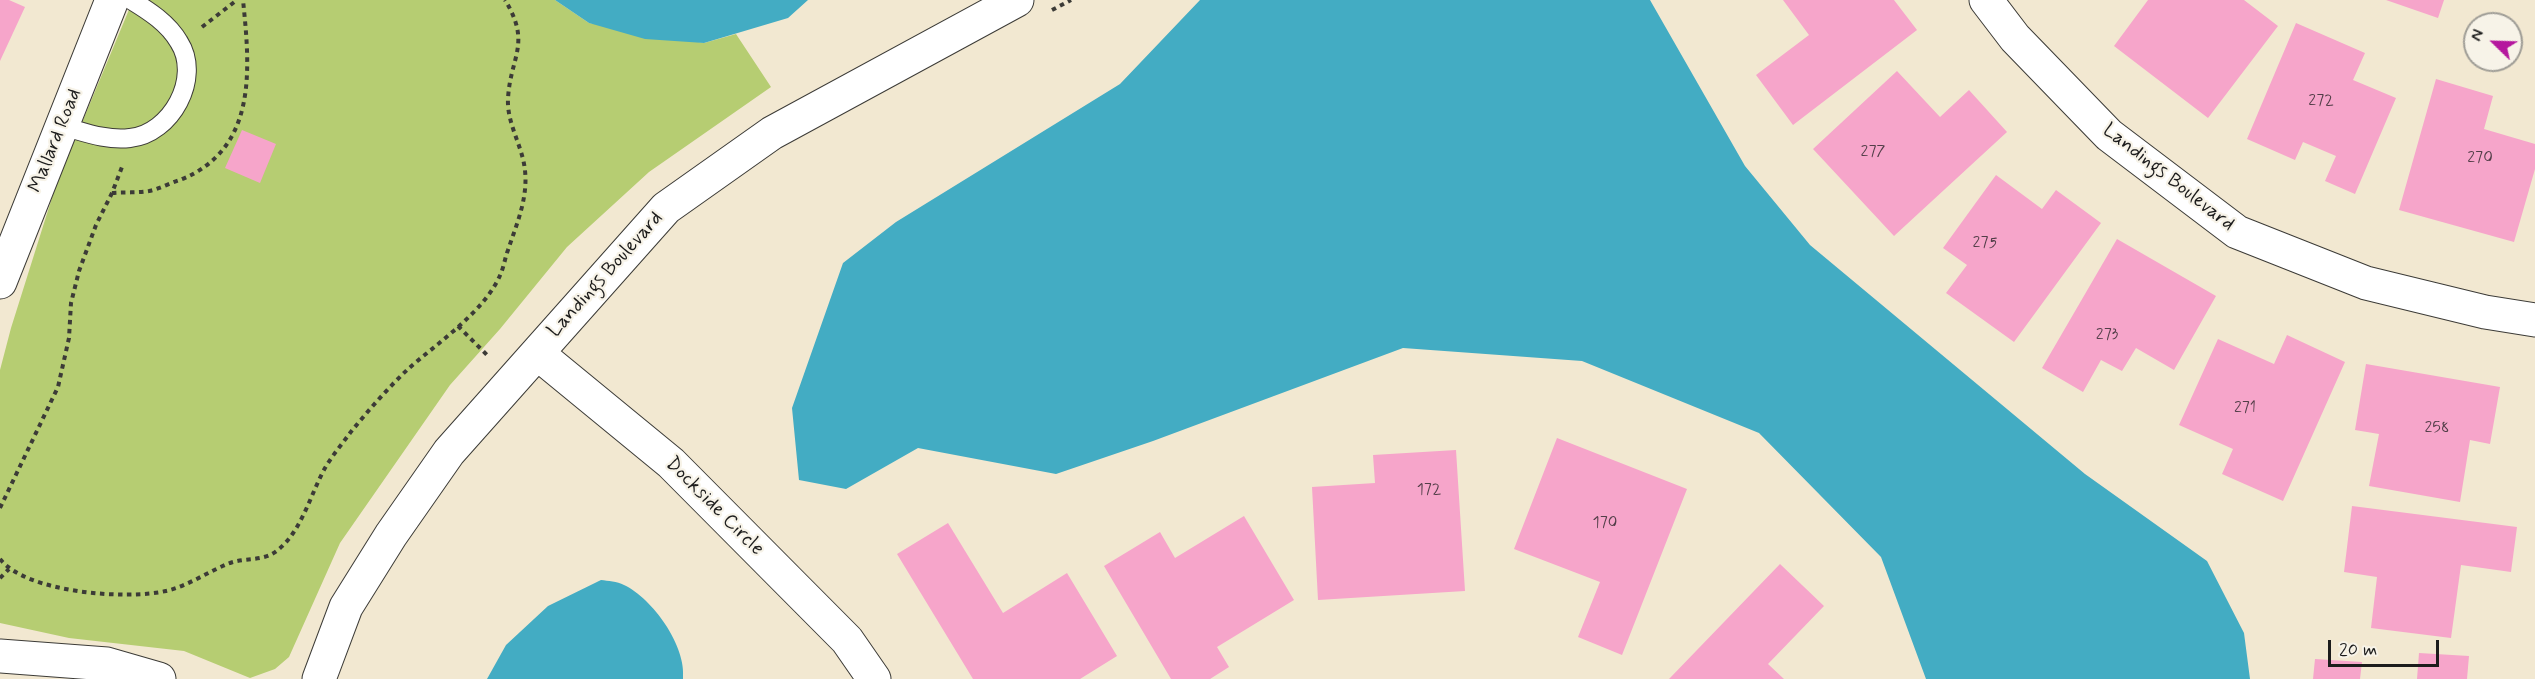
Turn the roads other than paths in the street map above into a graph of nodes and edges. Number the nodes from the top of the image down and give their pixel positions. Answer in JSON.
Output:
{"nodes":[{"id":1,"x":112,"y":0,"type":"edge"},
{"id":2,"x":131,"y":0,"type":"edge"},
{"id":3,"x":1986,"y":0,"type":"edge"},
{"id":4,"x":1030,"y":8,"type":"edge"},
{"id":5,"x":62,"y":126,"type":"junction"},
{"id":6,"x":0,"y":282,"type":"edge"},
{"id":7,"x":2535,"y":320,"type":"edge"},
{"id":8,"x":537,"y":352,"type":"junction"},
{"id":9,"x":0,"y":656,"type":"edge"},
{"id":10,"x":159,"y":679,"type":"edge"},
{"id":11,"x":319,"y":679,"type":"edge"},
{"id":12,"x":874,"y":679,"type":"edge"}],
"edges":[{"from":1,"to":5,"type":"street","name":"Mallard Road"},
{"from":2,"to":5,"type":"lane"},
{"from":3,"to":7,"type":"street","name":"Landings Boulevard"},
{"from":4,"to":8,"type":"street","name":"Landings Boulevard"},
{"from":5,"to":6,"type":"street","name":"Mallard Road"},
{"from":8,"to":11,"type":"street","name":"Landings Boulevard"},
{"from":8,"to":12,"type":"street","name":"Dockside Circle"},
{"from":9,"to":10,"type":"street"}]}
